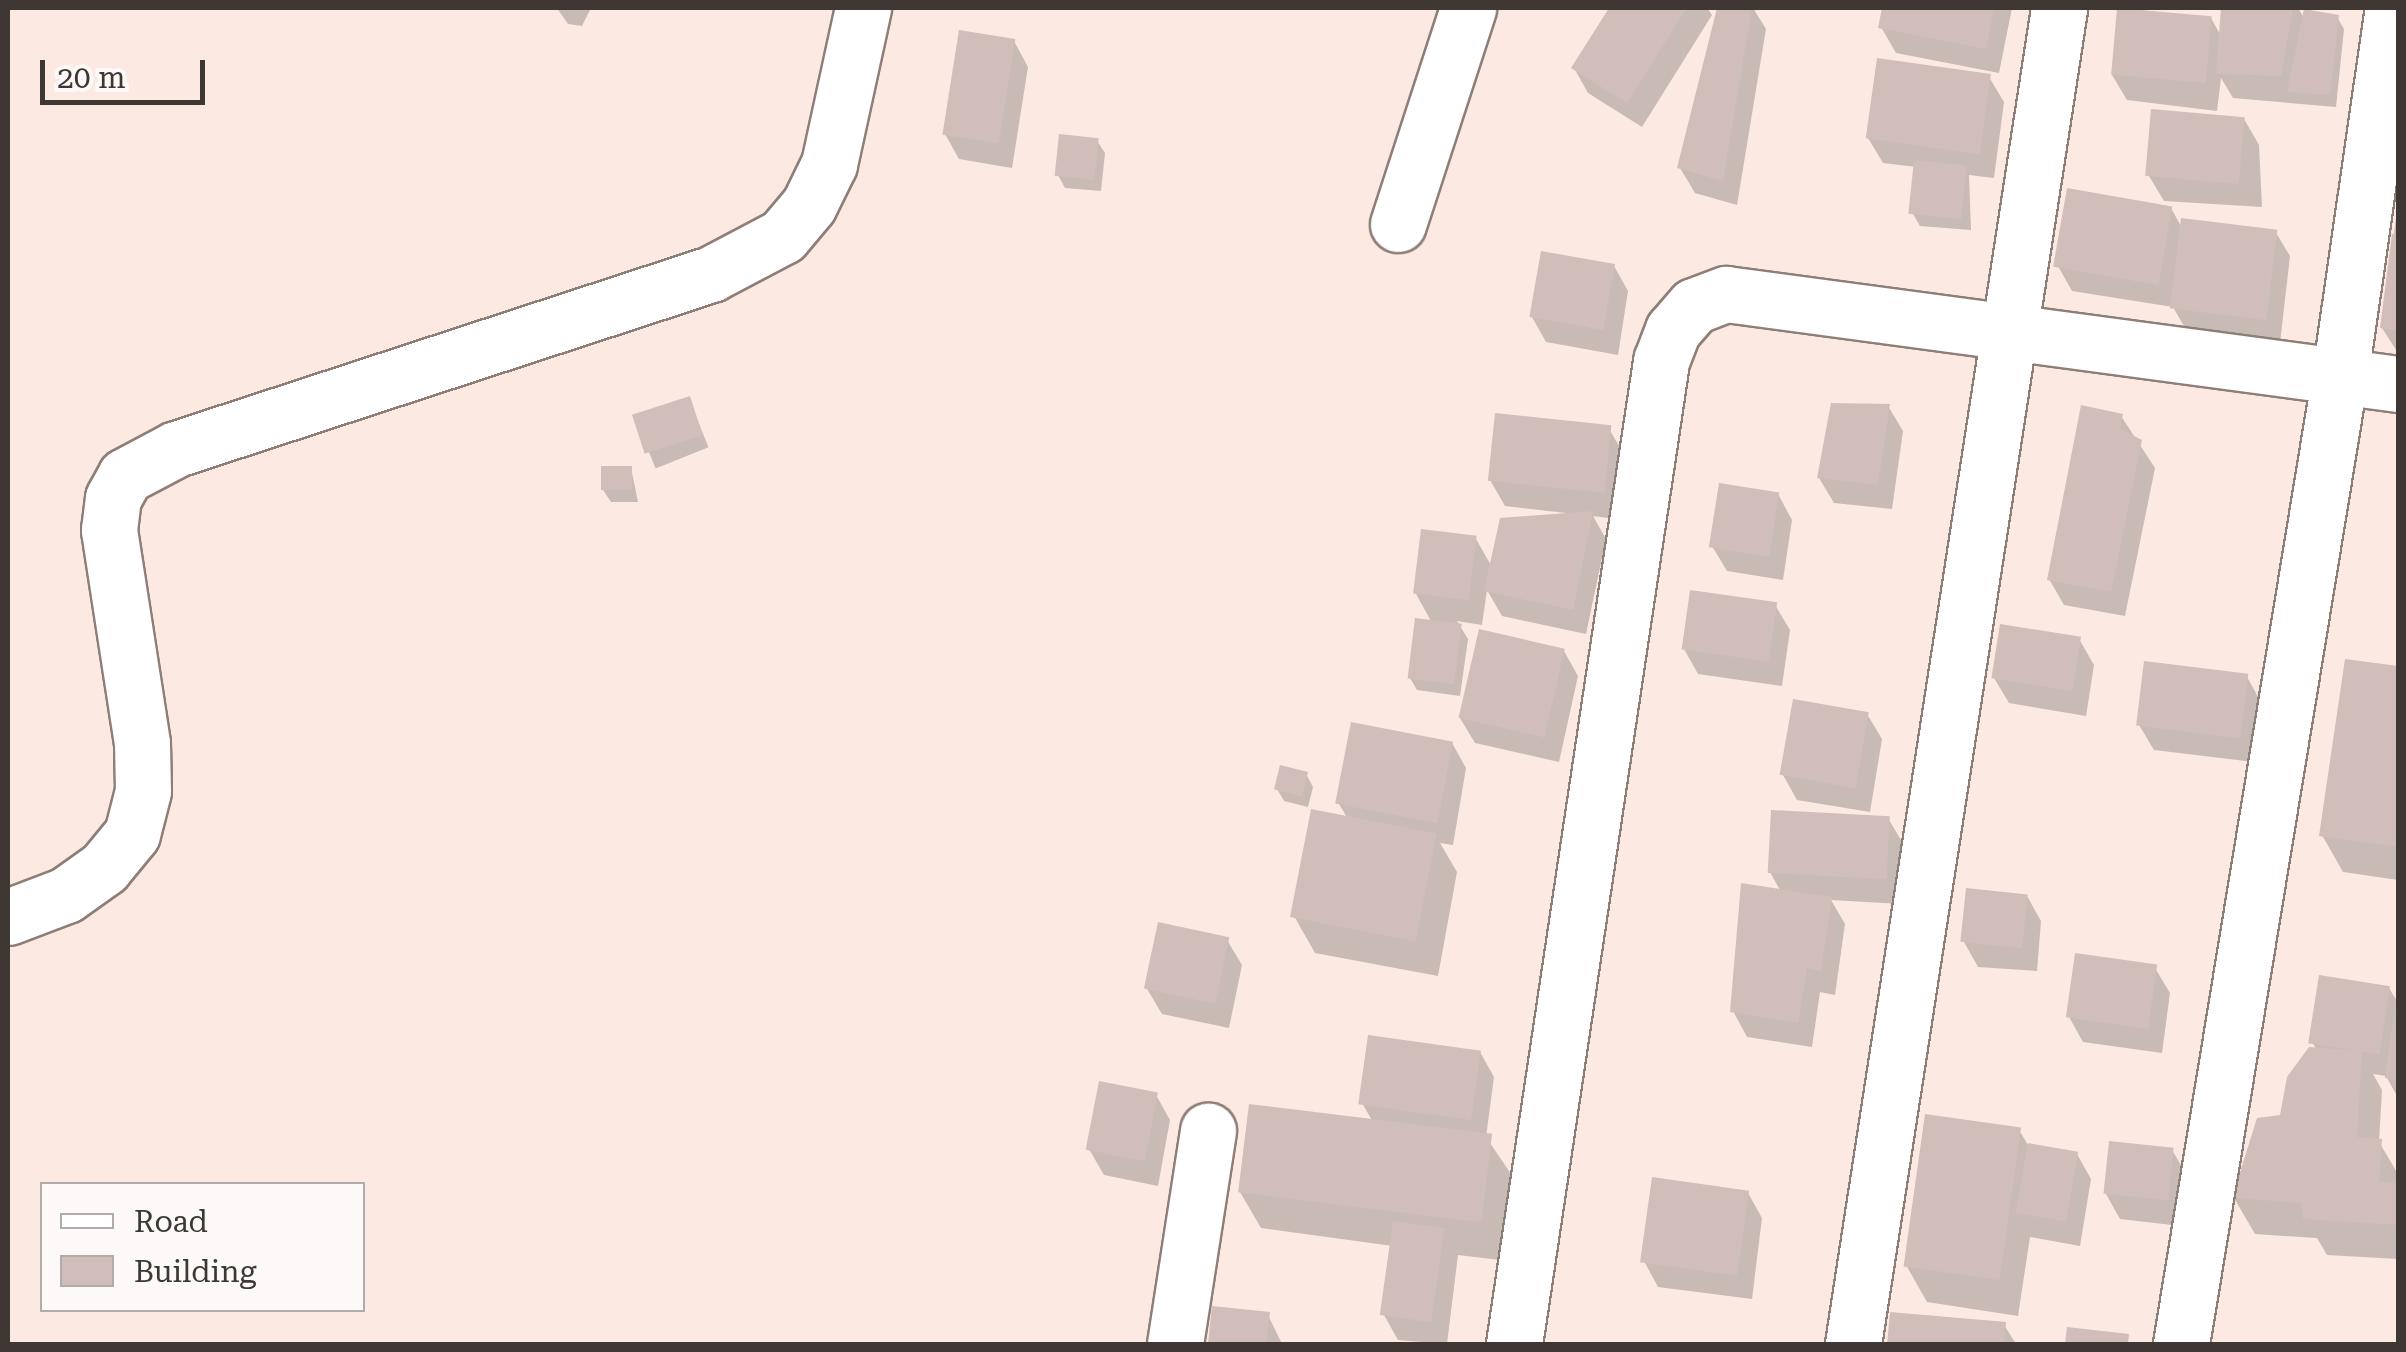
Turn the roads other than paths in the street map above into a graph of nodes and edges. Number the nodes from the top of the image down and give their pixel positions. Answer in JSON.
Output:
{"nodes":[{"id":1,"x":863,"y":8,"type":"edge"},
{"id":2,"x":1468,"y":8,"type":"edge"},
{"id":3,"x":2059,"y":8,"type":"edge"},
{"id":4,"x":2393,"y":8,"type":"edge"},
{"id":5,"x":1398,"y":224,"type":"dead end"},
{"id":6,"x":2009,"y":332,"type":"junction"},
{"id":7,"x":2340,"y":375,"type":"junction"},
{"id":8,"x":2398,"y":384,"type":"edge"},
{"id":9,"x":8,"y":917,"type":"edge"},
{"id":10,"x":1208,"y":1131,"type":"dead end"},
{"id":11,"x":1175,"y":1344,"type":"edge"},
{"id":12,"x":1514,"y":1344,"type":"edge"},
{"id":13,"x":1853,"y":1344,"type":"edge"},
{"id":14,"x":2181,"y":1344,"type":"edge"}],
"edges":[{"from":1,"to":9,"type":"street"},
{"from":2,"to":5,"type":"street"},
{"from":3,"to":6,"type":"street"},
{"from":4,"to":7,"type":"street"},
{"from":6,"to":7,"type":"street"},
{"from":6,"to":12,"type":"street"},
{"from":6,"to":13,"type":"street"},
{"from":7,"to":8,"type":"street"},
{"from":7,"to":14,"type":"street"},
{"from":10,"to":11,"type":"street"}]}
